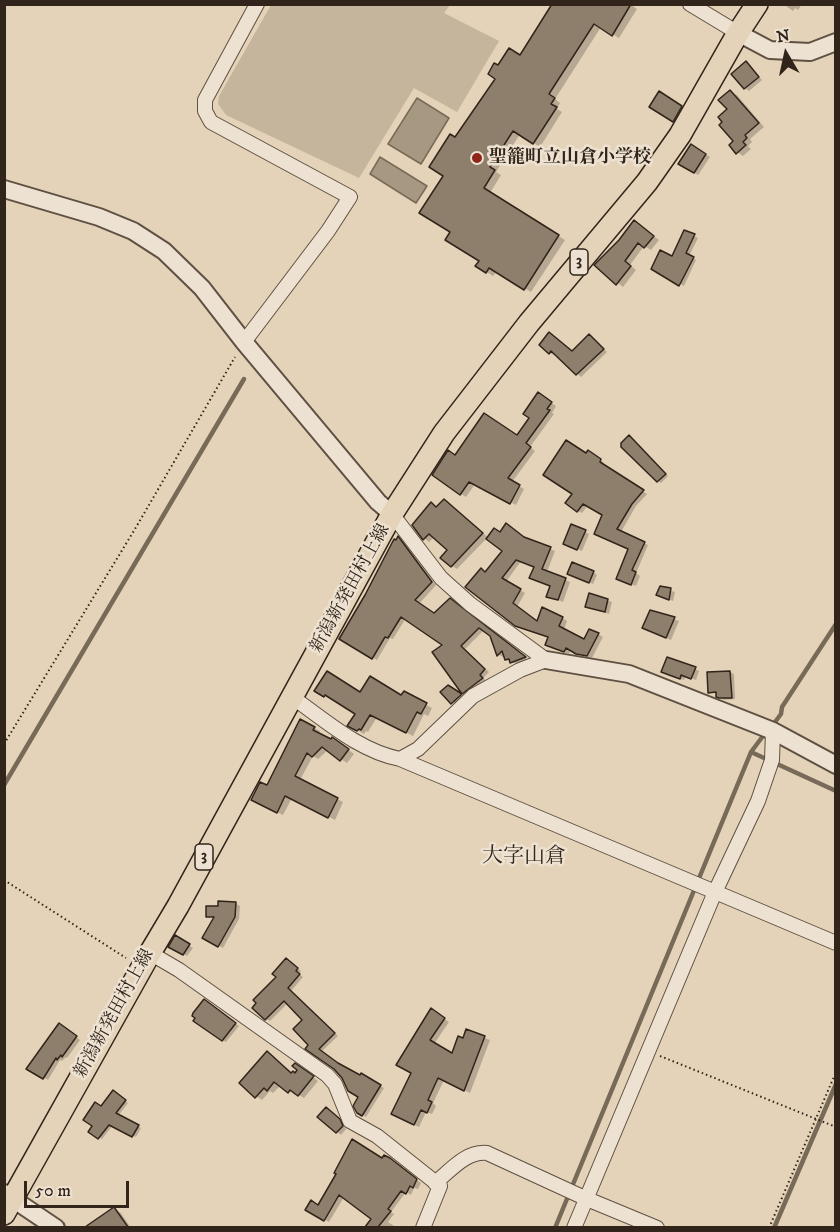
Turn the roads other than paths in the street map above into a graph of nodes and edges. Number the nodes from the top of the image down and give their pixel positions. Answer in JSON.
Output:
{"nodes":[{"id":1,"x":257,"y":4,"type":"edge"},
{"id":2,"x":690,"y":4,"type":"edge"},
{"id":3,"x":757,"y":4,"type":"edge"},
{"id":4,"x":738,"y":33,"type":"junction"},
{"id":5,"x":836,"y":42,"type":"edge"},
{"id":6,"x":4,"y":189,"type":"edge"},
{"id":7,"x":244,"y":342,"type":"junction"},
{"id":8,"x":392,"y":514,"type":"junction"},
{"id":9,"x":546,"y":660,"type":"junction"},
{"id":10,"x":292,"y":697,"type":"junction"},
{"id":11,"x":773,"y":731,"type":"junction"},
{"id":12,"x":400,"y":759,"type":"junction"},
{"id":13,"x":836,"y":765,"type":"edge"},
{"id":14,"x":715,"y":892,"type":"junction"},
{"id":15,"x":836,"y":943,"type":"edge"},
{"id":16,"x":145,"y":960,"type":"junction"},
{"id":17,"x":435,"y":1183,"type":"junction"},
{"id":18,"x":587,"y":1199,"type":"junction"},
{"id":19,"x":7,"y":1202,"type":"edge"},
{"id":20,"x":56,"y":1227,"type":"edge"},
{"id":21,"x":423,"y":1227,"type":"edge"},
{"id":22,"x":574,"y":1227,"type":"edge"},
{"id":23,"x":657,"y":1227,"type":"edge"}],
"edges":[{"from":1,"to":7,"type":"street"},
{"from":2,"to":4,"type":"street"},
{"from":3,"to":4,"type":"main road","name":"新潟新発田村上線","number":"3"},
{"from":4,"to":5,"type":"street"},
{"from":4,"to":8,"type":"main road","name":"新潟新発田村上線","number":"3"},
{"from":6,"to":7,"type":"street"},
{"from":7,"to":8,"type":"street"},
{"from":8,"to":9,"type":"street"},
{"from":8,"to":10,"type":"main road","name":"新潟新発田村上線","number":"3"},
{"from":9,"to":11,"type":"street"},
{"from":9,"to":12,"type":"street"},
{"from":10,"to":12,"type":"street"},
{"from":10,"to":16,"type":"main road","name":"新潟新発田村上線","number":"3"},
{"from":11,"to":13,"type":"street"},
{"from":11,"to":14,"type":"street"},
{"from":12,"to":14,"type":"street"},
{"from":14,"to":15,"type":"street"},
{"from":14,"to":18,"type":"street"},
{"from":16,"to":17,"type":"street"},
{"from":16,"to":19,"type":"main road","name":"新潟新発田村上線","number":"3"},
{"from":17,"to":18,"type":"street"},
{"from":17,"to":21,"type":"street"},
{"from":18,"to":22,"type":"street"},
{"from":18,"to":23,"type":"street"},
{"from":19,"to":20,"type":"street"}]}
